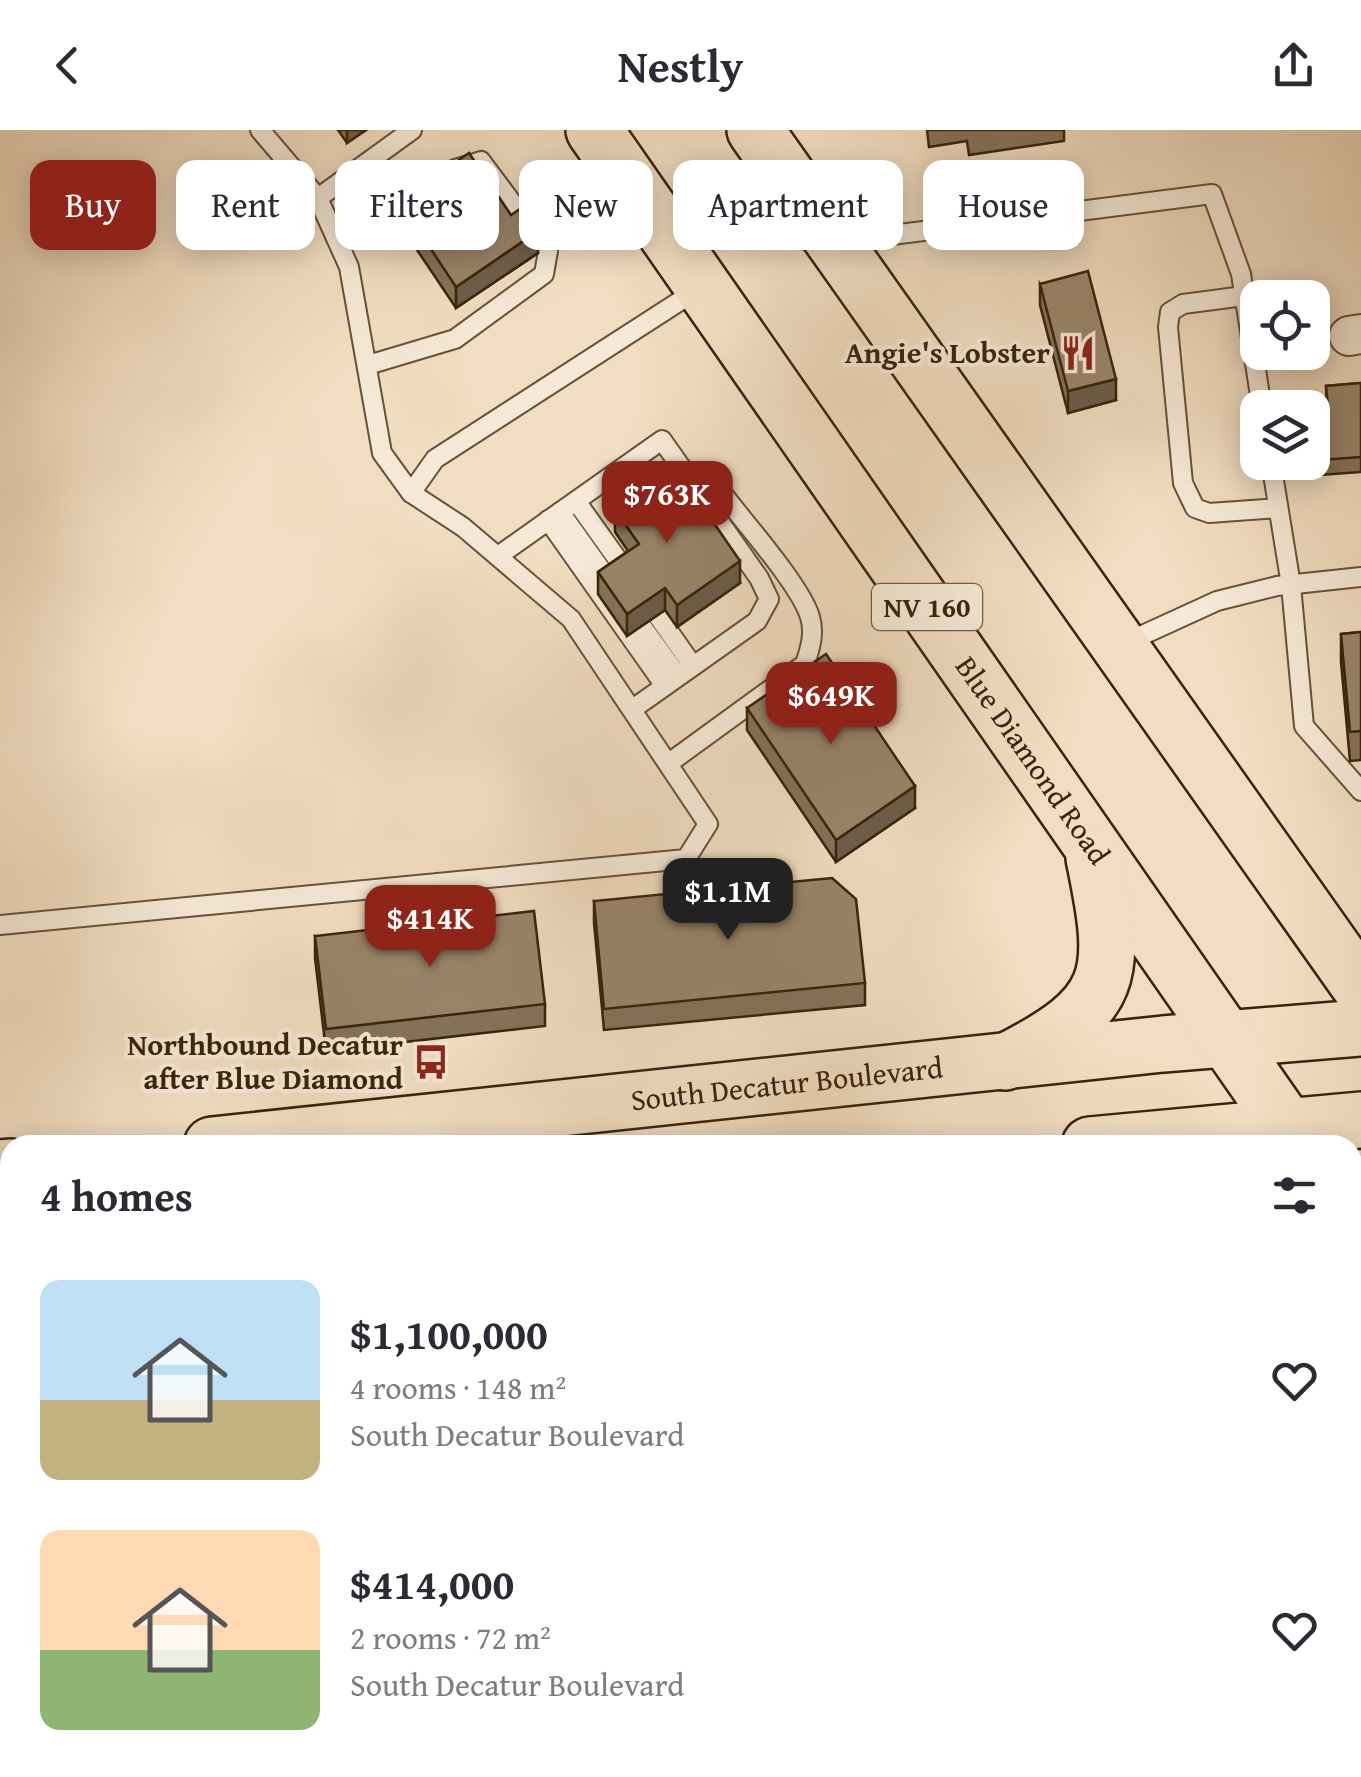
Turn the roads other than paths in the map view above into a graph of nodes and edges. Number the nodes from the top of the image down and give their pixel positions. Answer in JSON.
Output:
{"nodes":[{"id":1,"x":260,"y":130,"type":"edge"},
{"id":2,"x":412,"y":130,"type":"edge"},
{"id":3,"x":594,"y":130,"type":"edge"},
{"id":4,"x":755,"y":130,"type":"edge"},
{"id":5,"x":776,"y":160,"type":"edge"},
{"id":6,"x":499,"y":184,"type":"edge"},
{"id":7,"x":318,"y":198,"type":"junction"},
{"id":8,"x":903,"y":233,"type":"edge"},
{"id":9,"x":335,"y":236,"type":"edge"},
{"id":10,"x":341,"y":250,"type":"edge"},
{"id":11,"x":841,"y":250,"type":"edge"},
{"id":12,"x":1240,"y":283,"type":"edge"},
{"id":13,"x":704,"y":286,"type":"junction"},
{"id":14,"x":1240,"y":297,"type":"edge"},
{"id":15,"x":368,"y":365,"type":"junction"},
{"id":16,"x":1274,"y":480,"type":"edge"},
{"id":17,"x":699,"y":492,"type":"junction"},
{"id":18,"x":411,"y":494,"type":"junction"},
{"id":19,"x":576,"y":501,"type":"junction"},
{"id":20,"x":1278,"y":508,"type":"junction"},
{"id":21,"x":554,"y":516,"type":"junction"},
{"id":22,"x":498,"y":556,"type":"junction"},
{"id":23,"x":1361,"y":577,"type":"edge"},
{"id":24,"x":1291,"y":584,"type":"junction"},
{"id":25,"x":1120,"y":646,"type":"junction"},
{"id":26,"x":679,"y":676,"type":"junction"},
{"id":27,"x":634,"y":708,"type":"junction"},
{"id":28,"x":669,"y":764,"type":"junction"},
{"id":29,"x":1361,"y":791,"type":"edge"},
{"id":30,"x":1090,"y":841,"type":"junction"},
{"id":31,"x":0,"y":925,"type":"edge"},
{"id":32,"x":1361,"y":988,"type":"edge"},
{"id":33,"x":1361,"y":1028,"type":"edge"},
{"id":34,"x":1228,"y":1040,"type":"junction"},
{"id":35,"x":1005,"y":1062,"type":"junction"},
{"id":36,"x":1361,"y":1120,"type":"edge"},
{"id":37,"x":308,"y":1135,"type":"edge"},
{"id":38,"x":1293,"y":1135,"type":"edge"},
{"id":39,"x":1298,"y":1135,"type":"edge"}],
"edges":[{"from":1,"to":7,"type":"lane"},
{"from":2,"to":7,"type":"lane"},
{"from":3,"to":13,"type":"main road","name":"Blue Diamond Road","number":"NV 160"},
{"from":4,"to":5,"type":"main road"},
{"from":6,"to":15,"type":"lane"},
{"from":7,"to":9,"type":"lane"},
{"from":8,"to":12,"type":"lane"},
{"from":10,"to":15,"type":"lane"},
{"from":11,"to":25,"type":"main road"},
{"from":13,"to":18,"type":"lane"},
{"from":13,"to":30,"type":"main road","name":"Blue Diamond Road","number":"NV 160"},
{"from":14,"to":20,"type":"lane"},
{"from":15,"to":18,"type":"lane"},
{"from":16,"to":20,"type":"lane"},
{"from":17,"to":19,"type":"lane"},
{"from":17,"to":26,"type":"lane"},
{"from":17,"to":28,"type":"lane"},
{"from":18,"to":22,"type":"lane"},
{"from":19,"to":21,"type":"lane"},
{"from":19,"to":26,"type":"lane"},
{"from":20,"to":24,"type":"lane"},
{"from":21,"to":22,"type":"lane"},
{"from":21,"to":26,"type":"lane"},
{"from":22,"to":27,"type":"lane"},
{"from":23,"to":24,"type":"lane"},
{"from":24,"to":25,"type":"lane"},
{"from":24,"to":29,"type":"lane"},
{"from":25,"to":32,"type":"main road"},
{"from":26,"to":27,"type":"lane"},
{"from":27,"to":28,"type":"lane"},
{"from":28,"to":31,"type":"lane"},
{"from":30,"to":34,"type":"main road","name":"Blue Diamond Road","number":"NV 160"},
{"from":30,"to":35,"type":"main road"},
{"from":33,"to":34,"type":"main road","name":"South Decatur Boulevard"},
{"from":34,"to":35,"type":"main road","name":"South Decatur Boulevard"},
{"from":34,"to":38,"type":"main road","name":"Blue Diamond Road","number":"NV 160"},
{"from":35,"to":37,"type":"main road","name":"South Decatur Boulevard"},
{"from":36,"to":39,"type":"main road"}]}
